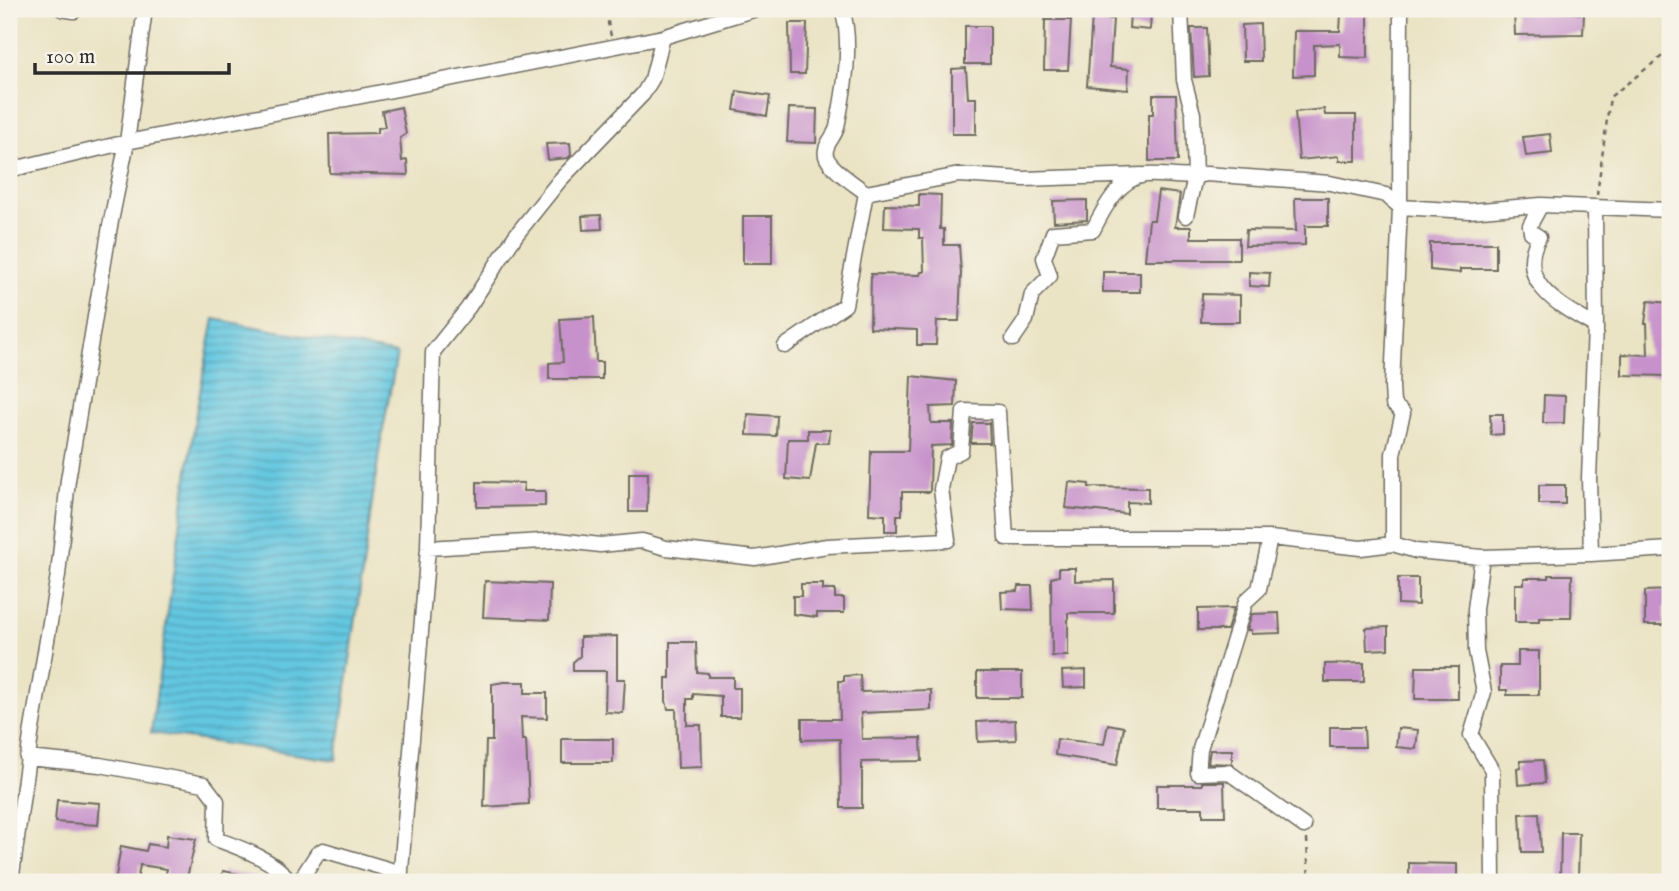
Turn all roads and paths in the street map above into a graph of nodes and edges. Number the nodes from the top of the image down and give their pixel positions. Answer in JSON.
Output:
{"nodes":[{"id":1,"x":62,"y":9,"type":"edge"},
{"id":2,"x":75,"y":9,"type":"edge"},
{"id":3,"x":145,"y":9,"type":"edge"},
{"id":4,"x":613,"y":9,"type":"edge"},
{"id":5,"x":756,"y":9,"type":"edge"},
{"id":6,"x":842,"y":9,"type":"edge"},
{"id":7,"x":1181,"y":9,"type":"edge"},
{"id":8,"x":1401,"y":9,"type":"edge"},
{"id":9,"x":611,"y":36,"type":"dead end"},
{"id":10,"x":663,"y":37,"type":"junction"},
{"id":11,"x":1670,"y":50,"type":"edge"},
{"id":12,"x":127,"y":142,"type":"junction"},
{"id":13,"x":9,"y":170,"type":"edge"},
{"id":14,"x":1142,"y":175,"type":"junction"},
{"id":15,"x":1195,"y":177,"type":"junction"},
{"id":16,"x":866,"y":193,"type":"junction"},
{"id":17,"x":1541,"y":205,"type":"junction"},
{"id":18,"x":1400,"y":207,"type":"junction"},
{"id":19,"x":1594,"y":207,"type":"junction"},
{"id":20,"x":1670,"y":210,"type":"edge"},
{"id":21,"x":1186,"y":216,"type":"dead end"},
{"id":22,"x":1596,"y":335,"type":"junction"},
{"id":23,"x":1013,"y":339,"type":"dead end"},
{"id":24,"x":785,"y":346,"type":"dead end"},
{"id":25,"x":1270,"y":538,"type":"junction"},
{"id":26,"x":1393,"y":544,"type":"junction"},
{"id":27,"x":428,"y":548,"type":"junction"},
{"id":28,"x":1670,"y":549,"type":"edge"},
{"id":29,"x":1591,"y":554,"type":"junction"},
{"id":30,"x":1482,"y":556,"type":"junction"},
{"id":31,"x":27,"y":758,"type":"junction"},
{"id":32,"x":1304,"y":826,"type":"joint"},
{"id":33,"x":400,"y":877,"type":"edge"},
{"id":34,"x":11,"y":882,"type":"edge"},
{"id":35,"x":290,"y":882,"type":"edge"},
{"id":36,"x":299,"y":882,"type":"edge"},
{"id":37,"x":1309,"y":882,"type":"edge"},
{"id":38,"x":1493,"y":882,"type":"edge"}],
"edges":[{"from":1,"to":2,"type":"street"},
{"from":3,"to":12,"type":"street"},
{"from":4,"to":9,"type":"path"},
{"from":5,"to":10,"type":"street"},
{"from":6,"to":16,"type":"street"},
{"from":7,"to":15,"type":"street"},
{"from":8,"to":18,"type":"street"},
{"from":10,"to":12,"type":"street"},
{"from":10,"to":27,"type":"street"},
{"from":11,"to":19,"type":"path"},
{"from":12,"to":13,"type":"street"},
{"from":12,"to":31,"type":"street"},
{"from":14,"to":15,"type":"street"},
{"from":14,"to":16,"type":"street"},
{"from":14,"to":23,"type":"street"},
{"from":15,"to":18,"type":"street"},
{"from":15,"to":21,"type":"street"},
{"from":16,"to":24,"type":"street"},
{"from":17,"to":18,"type":"street"},
{"from":17,"to":19,"type":"street"},
{"from":17,"to":22,"type":"street"},
{"from":18,"to":26,"type":"street"},
{"from":19,"to":20,"type":"street"},
{"from":19,"to":22,"type":"street"},
{"from":22,"to":29,"type":"street"},
{"from":25,"to":26,"type":"street"},
{"from":25,"to":27,"type":"street"},
{"from":25,"to":32,"type":"street"},
{"from":26,"to":30,"type":"street"},
{"from":27,"to":33,"type":"street"},
{"from":28,"to":29,"type":"street"},
{"from":29,"to":30,"type":"street"},
{"from":30,"to":38,"type":"street"},
{"from":31,"to":34,"type":"street"},
{"from":31,"to":35,"type":"street"},
{"from":32,"to":37,"type":"path"},
{"from":33,"to":36,"type":"street"}]}
